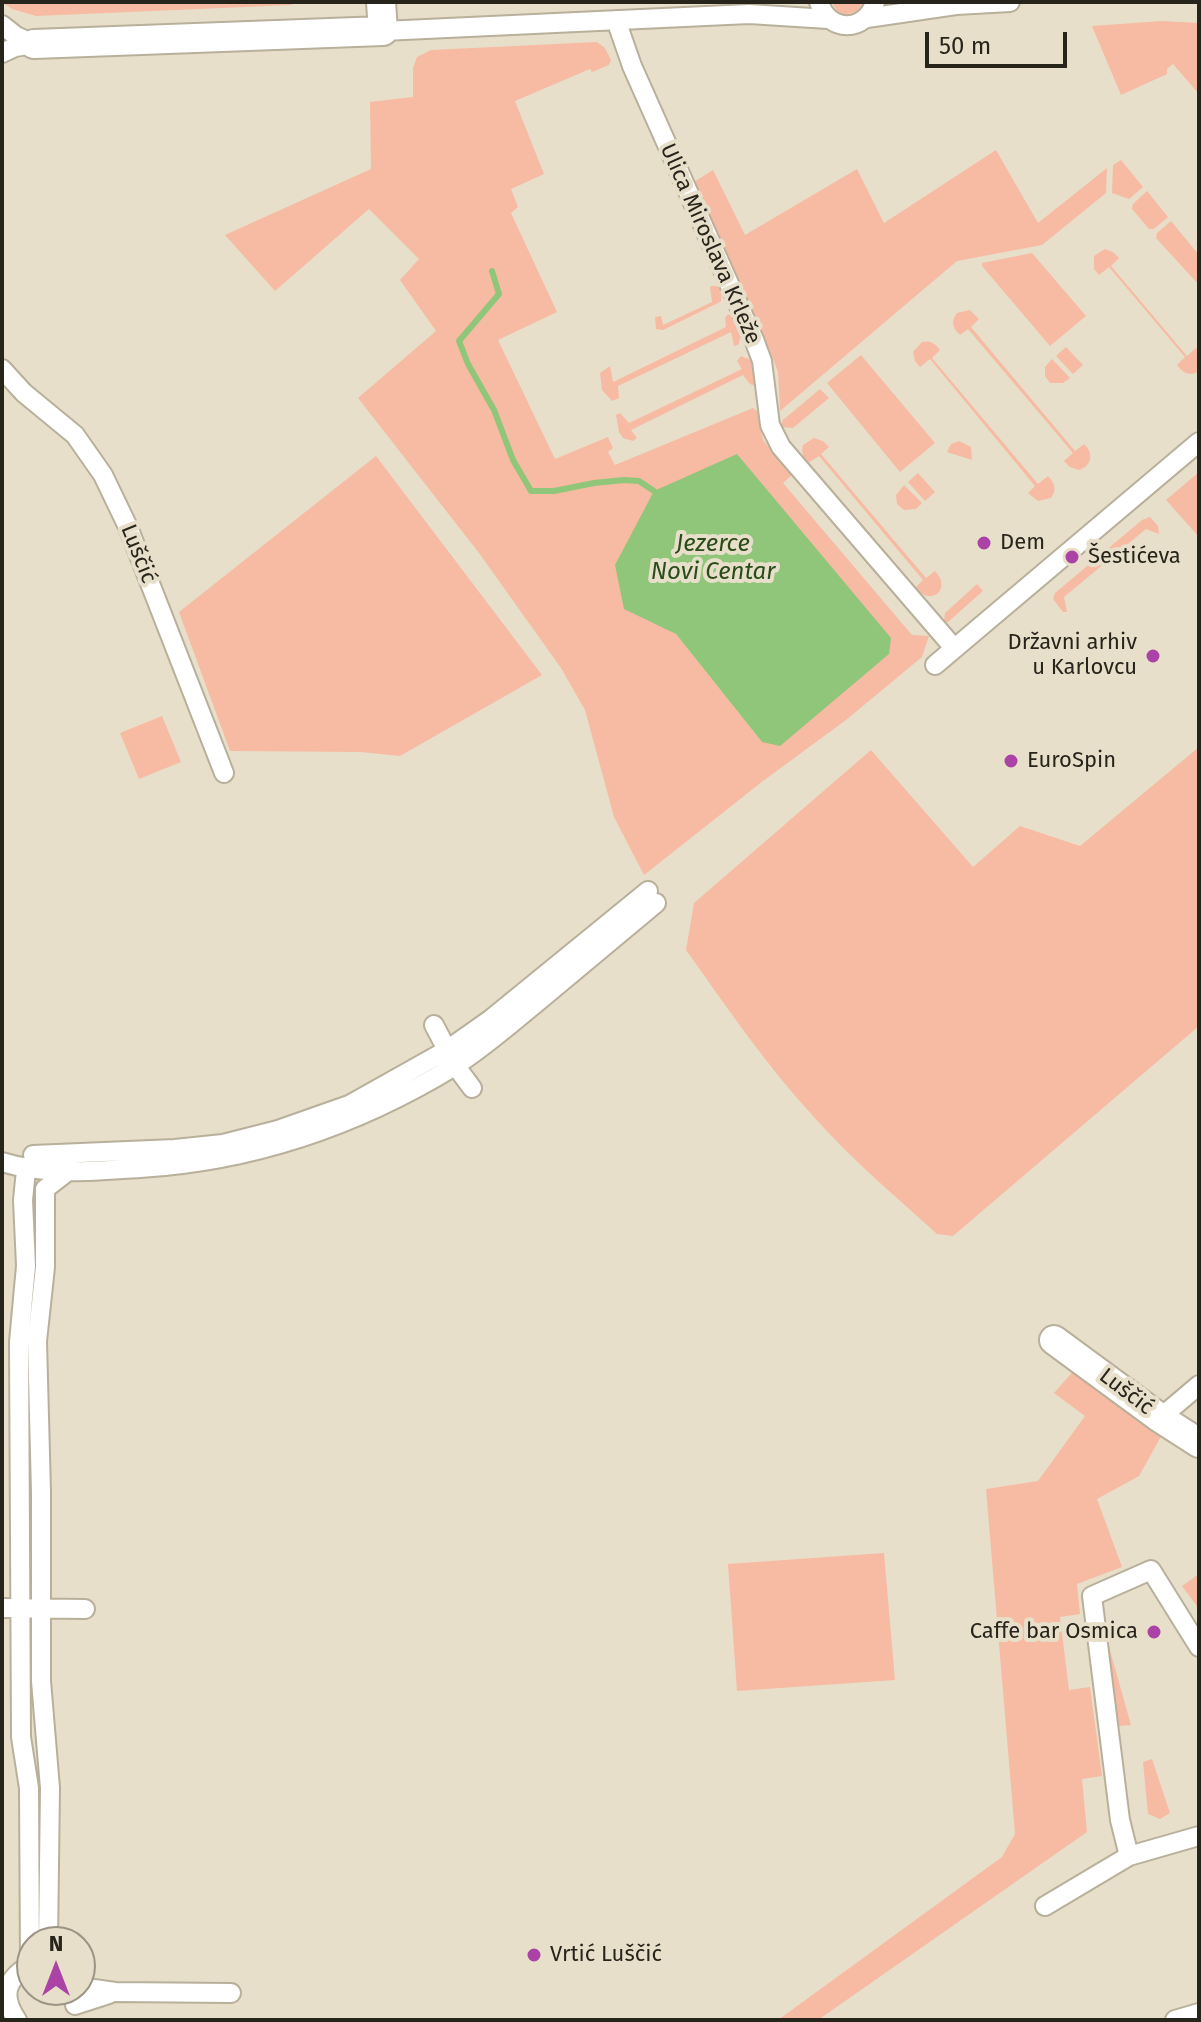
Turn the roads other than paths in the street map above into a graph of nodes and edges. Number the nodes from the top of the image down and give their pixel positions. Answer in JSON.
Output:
{"nodes":[{"id":1,"x":381,"y":2,"type":"edge"},
{"id":2,"x":786,"y":2,"type":"edge"},
{"id":3,"x":819,"y":2,"type":"edge"},
{"id":4,"x":1010,"y":2,"type":"edge"},
{"id":5,"x":948,"y":3,"type":"edge"},
{"id":6,"x":871,"y":10,"type":"edge"},
{"id":7,"x":749,"y":14,"type":"junction"},
{"id":8,"x":828,"y":19,"type":"junction"},
{"id":9,"x":616,"y":20,"type":"junction"},
{"id":10,"x":2,"y":25,"type":"edge"},
{"id":11,"x":383,"y":31,"type":"junction"},
{"id":12,"x":34,"y":44,"type":"junction"},
{"id":13,"x":2,"y":53,"type":"edge"},
{"id":14,"x":2,"y":369,"type":"edge"},
{"id":15,"x":1199,"y":442,"type":"edge"},
{"id":16,"x":954,"y":648,"type":"junction"},
{"id":17,"x":935,"y":665,"type":"dead end"},
{"id":18,"x":224,"y":773,"type":"dead end"},
{"id":19,"x":652,"y":897,"type":"dead end"},
{"id":20,"x":434,"y":1025,"type":"dead end"},
{"id":21,"x":451,"y":1058,"type":"junction"},
{"id":22,"x":472,"y":1088,"type":"dead end"},
{"id":23,"x":44,"y":1155,"type":"junction"},
{"id":24,"x":2,"y":1156,"type":"edge"},
{"id":25,"x":2,"y":1162,"type":"edge"},
{"id":26,"x":26,"y":1170,"type":"junction"},
{"id":27,"x":67,"y":1172,"type":"junction"},
{"id":28,"x":45,"y":1189,"type":"junction"},
{"id":29,"x":1054,"y":1340,"type":"dead end"},
{"id":30,"x":1199,"y":1385,"type":"edge"},
{"id":31,"x":1160,"y":1418,"type":"junction"},
{"id":32,"x":1199,"y":1443,"type":"edge"},
{"id":33,"x":2,"y":1608,"type":"edge"},
{"id":34,"x":21,"y":1609,"type":"junction"},
{"id":35,"x":43,"y":1609,"type":"junction"},
{"id":36,"x":85,"y":1609,"type":"dead end"},
{"id":37,"x":1199,"y":1647,"type":"edge"},
{"id":38,"x":1199,"y":1836,"type":"edge"},
{"id":39,"x":1129,"y":1856,"type":"junction"},
{"id":40,"x":1045,"y":1906,"type":"dead end"},
{"id":41,"x":31,"y":1926,"type":"edge"},
{"id":42,"x":48,"y":1926,"type":"edge"},
{"id":43,"x":16,"y":1975,"type":"edge"},
{"id":44,"x":231,"y":1993,"type":"dead end"},
{"id":45,"x":96,"y":1996,"type":"edge"},
{"id":46,"x":7,"y":2002,"type":"edge"},
{"id":47,"x":1199,"y":2013,"type":"edge"},
{"id":48,"x":1175,"y":2020,"type":"edge"}],
"edges":[{"from":1,"to":11,"type":"main road"},
{"from":2,"to":7,"type":"street"},
{"from":3,"to":8,"type":"street"},
{"from":4,"to":5,"type":"street"},
{"from":5,"to":6,"type":"street"},
{"from":6,"to":8,"type":"street"},
{"from":7,"to":8,"type":"street"},
{"from":7,"to":9,"type":"street"},
{"from":9,"to":11,"type":"street"},
{"from":9,"to":16,"type":"street","name":"Ulica Miroslava Krleže"},
{"from":10,"to":12,"type":"street"},
{"from":11,"to":12,"type":"main road"},
{"from":12,"to":13,"type":"street"},
{"from":14,"to":18,"type":"street","name":"Luščić"},
{"from":15,"to":16,"type":"street"},
{"from":16,"to":17,"type":"street"},
{"from":19,"to":21,"type":"street"},
{"from":20,"to":21,"type":"street"},
{"from":21,"to":22,"type":"street"},
{"from":21,"to":23,"type":"street"},
{"from":21,"to":27,"type":"street"},
{"from":23,"to":24,"type":"street"},
{"from":23,"to":26,"type":"street"},
{"from":25,"to":26,"type":"street"},
{"from":26,"to":27,"type":"street"},
{"from":26,"to":28,"type":"street"},
{"from":26,"to":34,"type":"street"},
{"from":27,"to":28,"type":"street"},
{"from":28,"to":35,"type":"street"},
{"from":29,"to":31,"type":"main road","name":"Luščić"},
{"from":30,"to":31,"type":"street"},
{"from":31,"to":32,"type":"main road","name":"Luščić"},
{"from":33,"to":34,"type":"street"},
{"from":34,"to":35,"type":"street"},
{"from":34,"to":41,"type":"street"},
{"from":35,"to":36,"type":"street"},
{"from":35,"to":42,"type":"street"},
{"from":37,"to":39,"type":"street"},
{"from":38,"to":39,"type":"street"},
{"from":39,"to":40,"type":"street"},
{"from":43,"to":46,"type":"street"},
{"from":44,"to":45,"type":"street"},
{"from":47,"to":48,"type":"street"}]}
